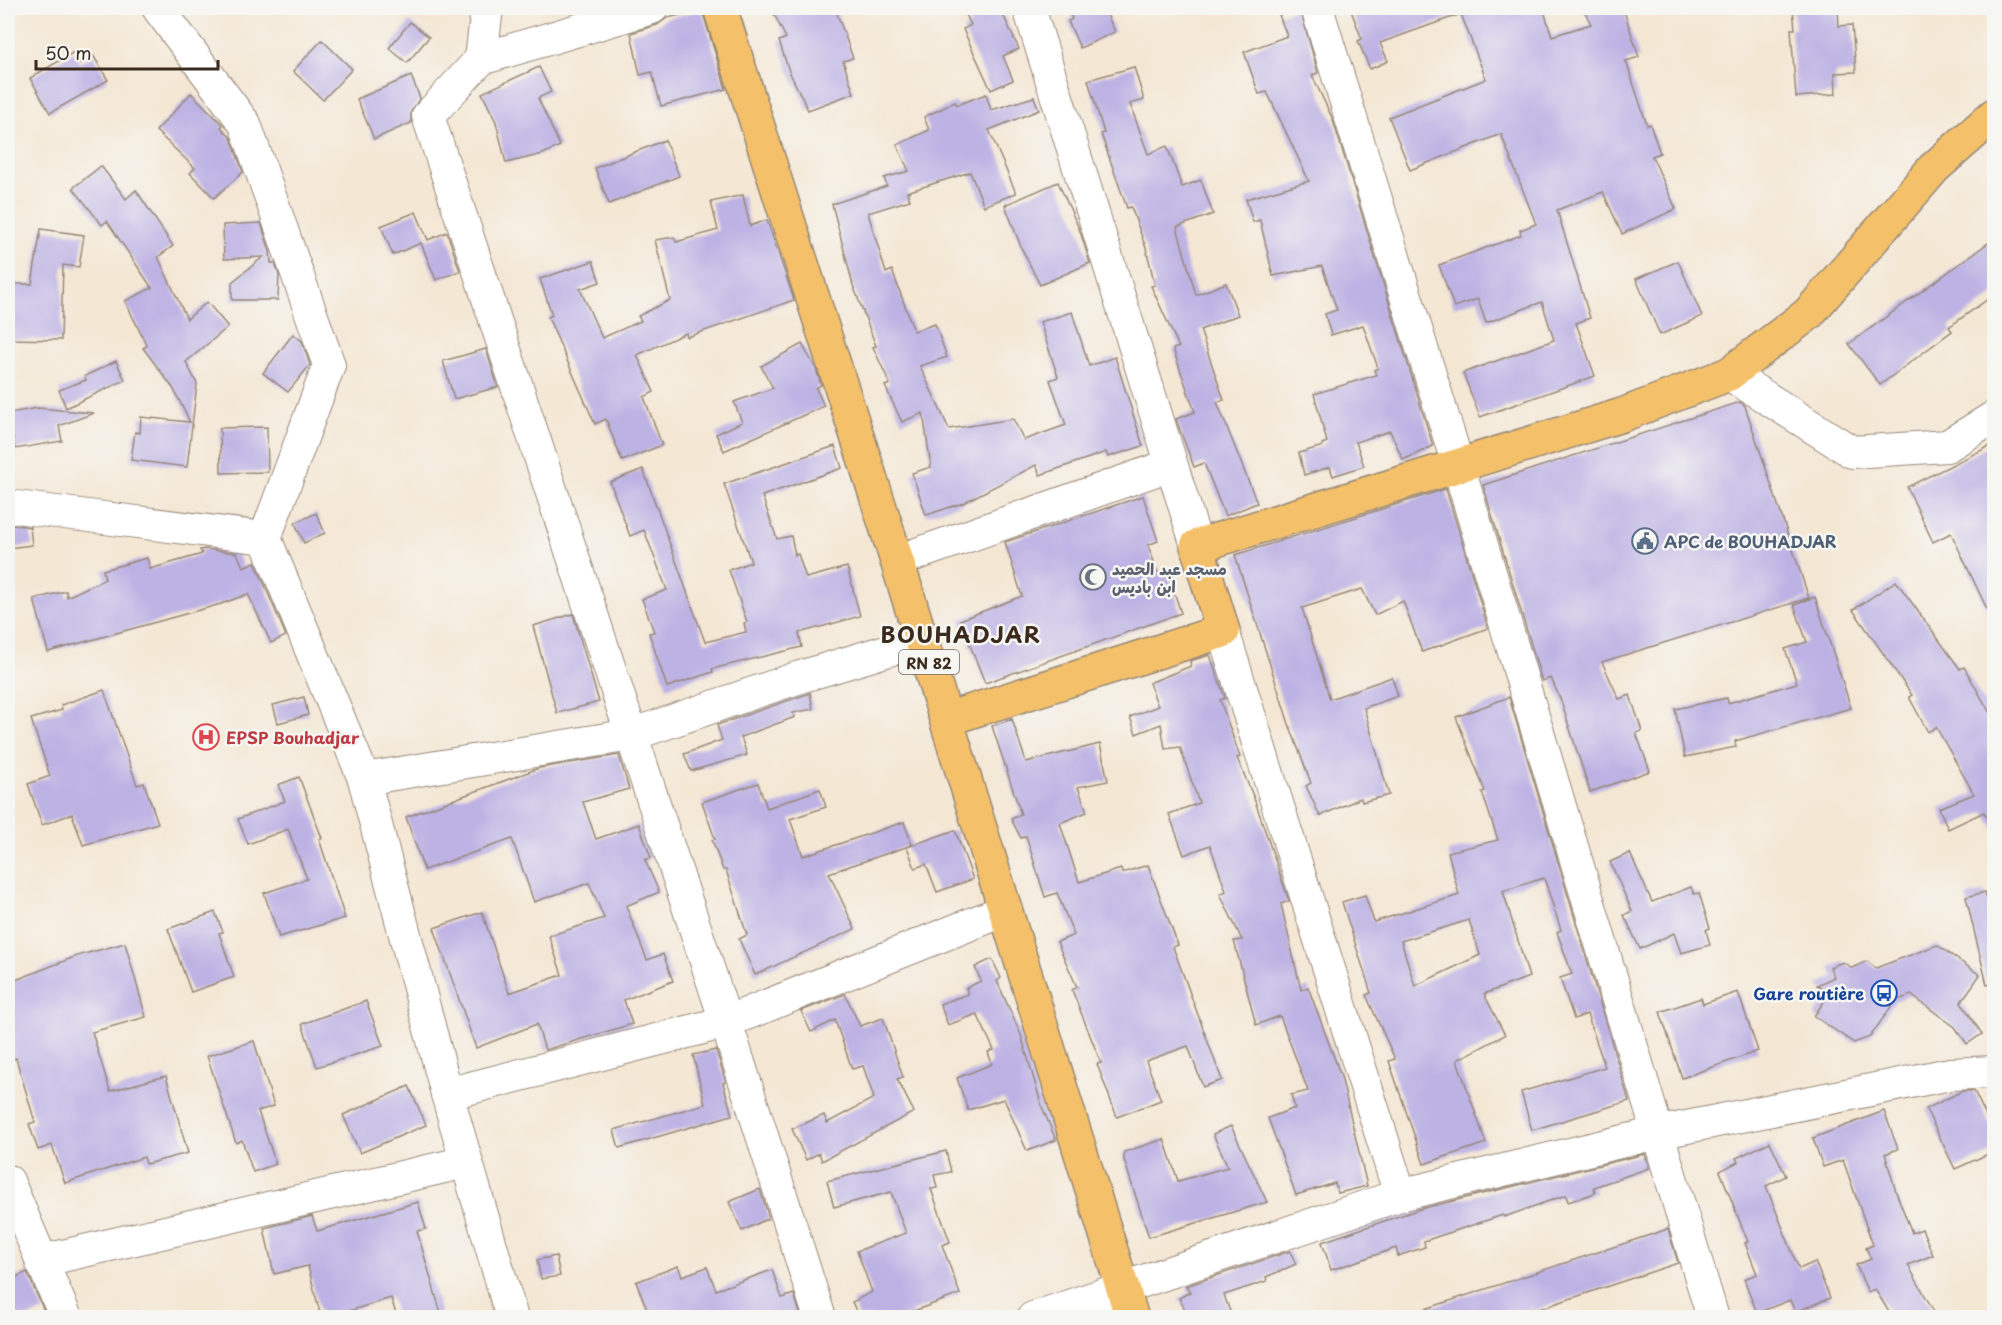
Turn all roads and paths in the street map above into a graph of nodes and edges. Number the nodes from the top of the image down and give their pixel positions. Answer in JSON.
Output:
{"nodes":[{"id":1,"x":158,"y":8,"type":"edge"},
{"id":2,"x":487,"y":8,"type":"edge"},
{"id":3,"x":652,"y":8,"type":"edge"},
{"id":4,"x":720,"y":8,"type":"edge"},
{"id":5,"x":1029,"y":8,"type":"edge"},
{"id":6,"x":1317,"y":8,"type":"edge"},
{"id":7,"x":481,"y":59,"type":"junction"},
{"id":8,"x":1995,"y":115,"type":"edge"},
{"id":9,"x":1729,"y":374,"type":"junction"},
{"id":10,"x":1995,"y":417,"type":"edge"},
{"id":11,"x":1170,"y":465,"type":"junction"},
{"id":12,"x":1458,"y":465,"type":"junction"},
{"id":13,"x":8,"y":506,"type":"edge"},
{"id":14,"x":265,"y":538,"type":"junction"},
{"id":15,"x":1197,"y":546,"type":"junction"},
{"id":16,"x":897,"y":561,"type":"junction"},
{"id":17,"x":1223,"y":631,"type":"junction"},
{"id":18,"x":922,"y":640,"type":"junction"},
{"id":19,"x":947,"y":719,"type":"junction"},
{"id":20,"x":632,"y":735,"type":"junction"},
{"id":21,"x":364,"y":779,"type":"junction"},
{"id":22,"x":1006,"y":910,"type":"junction"},
{"id":23,"x":726,"y":1022,"type":"junction"},
{"id":24,"x":1995,"y":1072,"type":"edge"},
{"id":25,"x":447,"y":1094,"type":"junction"},
{"id":26,"x":1657,"y":1132,"type":"junction"},
{"id":27,"x":466,"y":1162,"type":"junction"},
{"id":28,"x":8,"y":1181,"type":"edge"},
{"id":29,"x":1400,"y":1195,"type":"junction"},
{"id":30,"x":41,"y":1261,"type":"junction"},
{"id":31,"x":1127,"y":1302,"type":"edge"},
{"id":32,"x":66,"y":1317,"type":"edge"},
{"id":33,"x":512,"y":1317,"type":"edge"},
{"id":34,"x":820,"y":1317,"type":"edge"},
{"id":35,"x":1033,"y":1317,"type":"edge"},
{"id":36,"x":1713,"y":1317,"type":"edge"}],
"edges":[{"from":1,"to":14,"type":"street"},
{"from":2,"to":7,"type":"street"},
{"from":3,"to":7,"type":"street"},
{"from":4,"to":16,"type":"main road","number":"RN 82"},
{"from":5,"to":11,"type":"street"},
{"from":6,"to":12,"type":"street"},
{"from":7,"to":20,"type":"street"},
{"from":8,"to":9,"type":"main road"},
{"from":9,"to":10,"type":"street"},
{"from":9,"to":12,"type":"main road"},
{"from":11,"to":15,"type":"street"},
{"from":11,"to":16,"type":"street"},
{"from":12,"to":15,"type":"main road"},
{"from":12,"to":26,"type":"street"},
{"from":13,"to":14,"type":"street"},
{"from":14,"to":21,"type":"street"},
{"from":15,"to":17,"type":"main road"},
{"from":16,"to":18,"type":"main road","number":"RN 82"},
{"from":17,"to":19,"type":"main road"},
{"from":17,"to":29,"type":"street"},
{"from":18,"to":19,"type":"main road","number":"RN 82"},
{"from":18,"to":20,"type":"street"},
{"from":19,"to":22,"type":"main road","number":"RN 82"},
{"from":20,"to":21,"type":"street"},
{"from":20,"to":23,"type":"street"},
{"from":21,"to":25,"type":"street"},
{"from":22,"to":23,"type":"street"},
{"from":22,"to":31,"type":"main road","number":"RN 82"},
{"from":23,"to":25,"type":"street"},
{"from":23,"to":34,"type":"street"},
{"from":24,"to":26,"type":"street"},
{"from":25,"to":27,"type":"street"},
{"from":26,"to":29,"type":"street"},
{"from":26,"to":36,"type":"street"},
{"from":27,"to":30,"type":"street"},
{"from":27,"to":33,"type":"street"},
{"from":28,"to":30,"type":"street"},
{"from":29,"to":31,"type":"street"},
{"from":30,"to":32,"type":"street"},
{"from":31,"to":35,"type":"street"}]}
